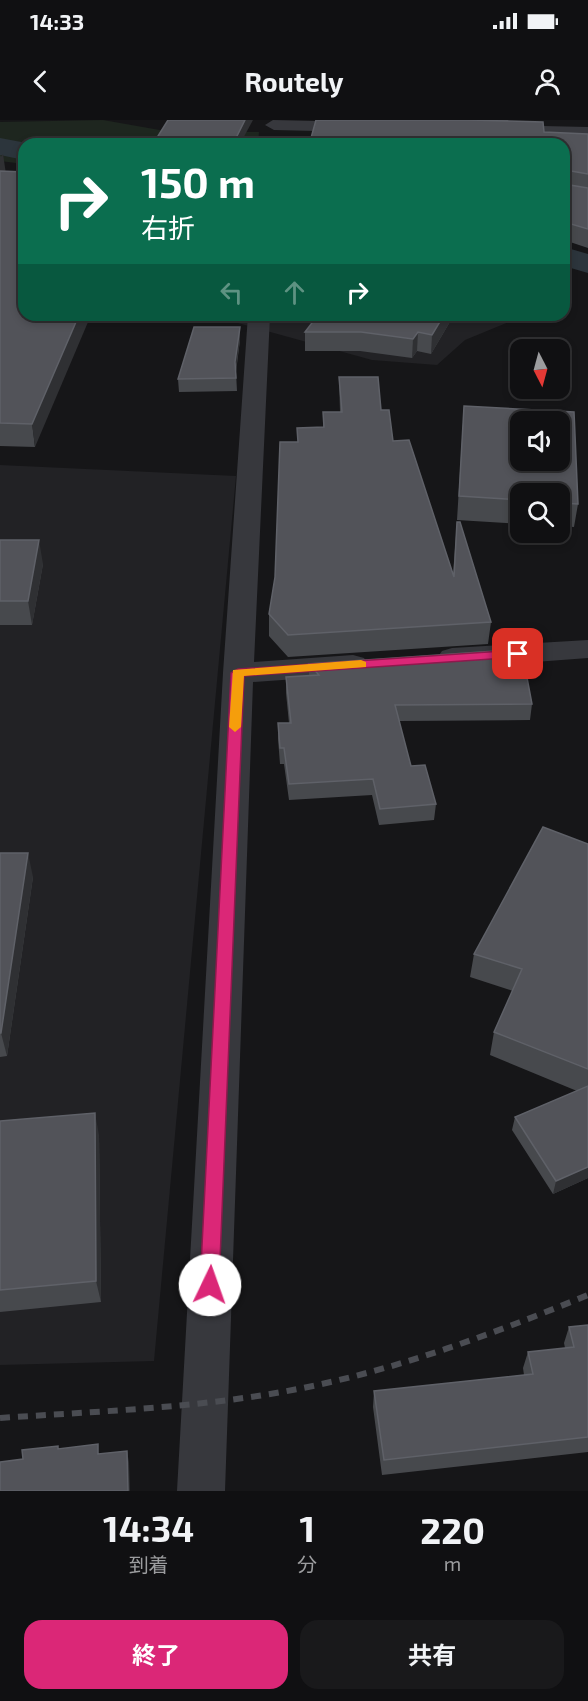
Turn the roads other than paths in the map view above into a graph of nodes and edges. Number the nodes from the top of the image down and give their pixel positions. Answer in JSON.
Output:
{"nodes":[{"id":1,"x":274,"y":123,"type":"edge"},
{"id":2,"x":378,"y":128,"type":"edge"},
{"id":3,"x":483,"y":130,"type":"edge"},
{"id":4,"x":588,"y":132,"type":"edge"},
{"id":5,"x":270,"y":138,"type":"edge"},
{"id":6,"x":259,"y":321,"type":"edge"},
{"id":7,"x":588,"y":649,"type":"edge"},
{"id":8,"x":424,"y":660,"type":"edge"},
{"id":9,"x":378,"y":663,"type":"edge"},
{"id":10,"x":238,"y":673,"type":"junction"},
{"id":11,"x":201,"y":1491,"type":"edge"}],
"edges":[{"from":1,"to":2,"type":"street"},
{"from":1,"to":5,"type":"street"},
{"from":3,"to":4,"type":"street"},
{"from":6,"to":10,"type":"street"},
{"from":7,"to":8,"type":"street"},
{"from":9,"to":10,"type":"street"},
{"from":10,"to":11,"type":"street"}]}
